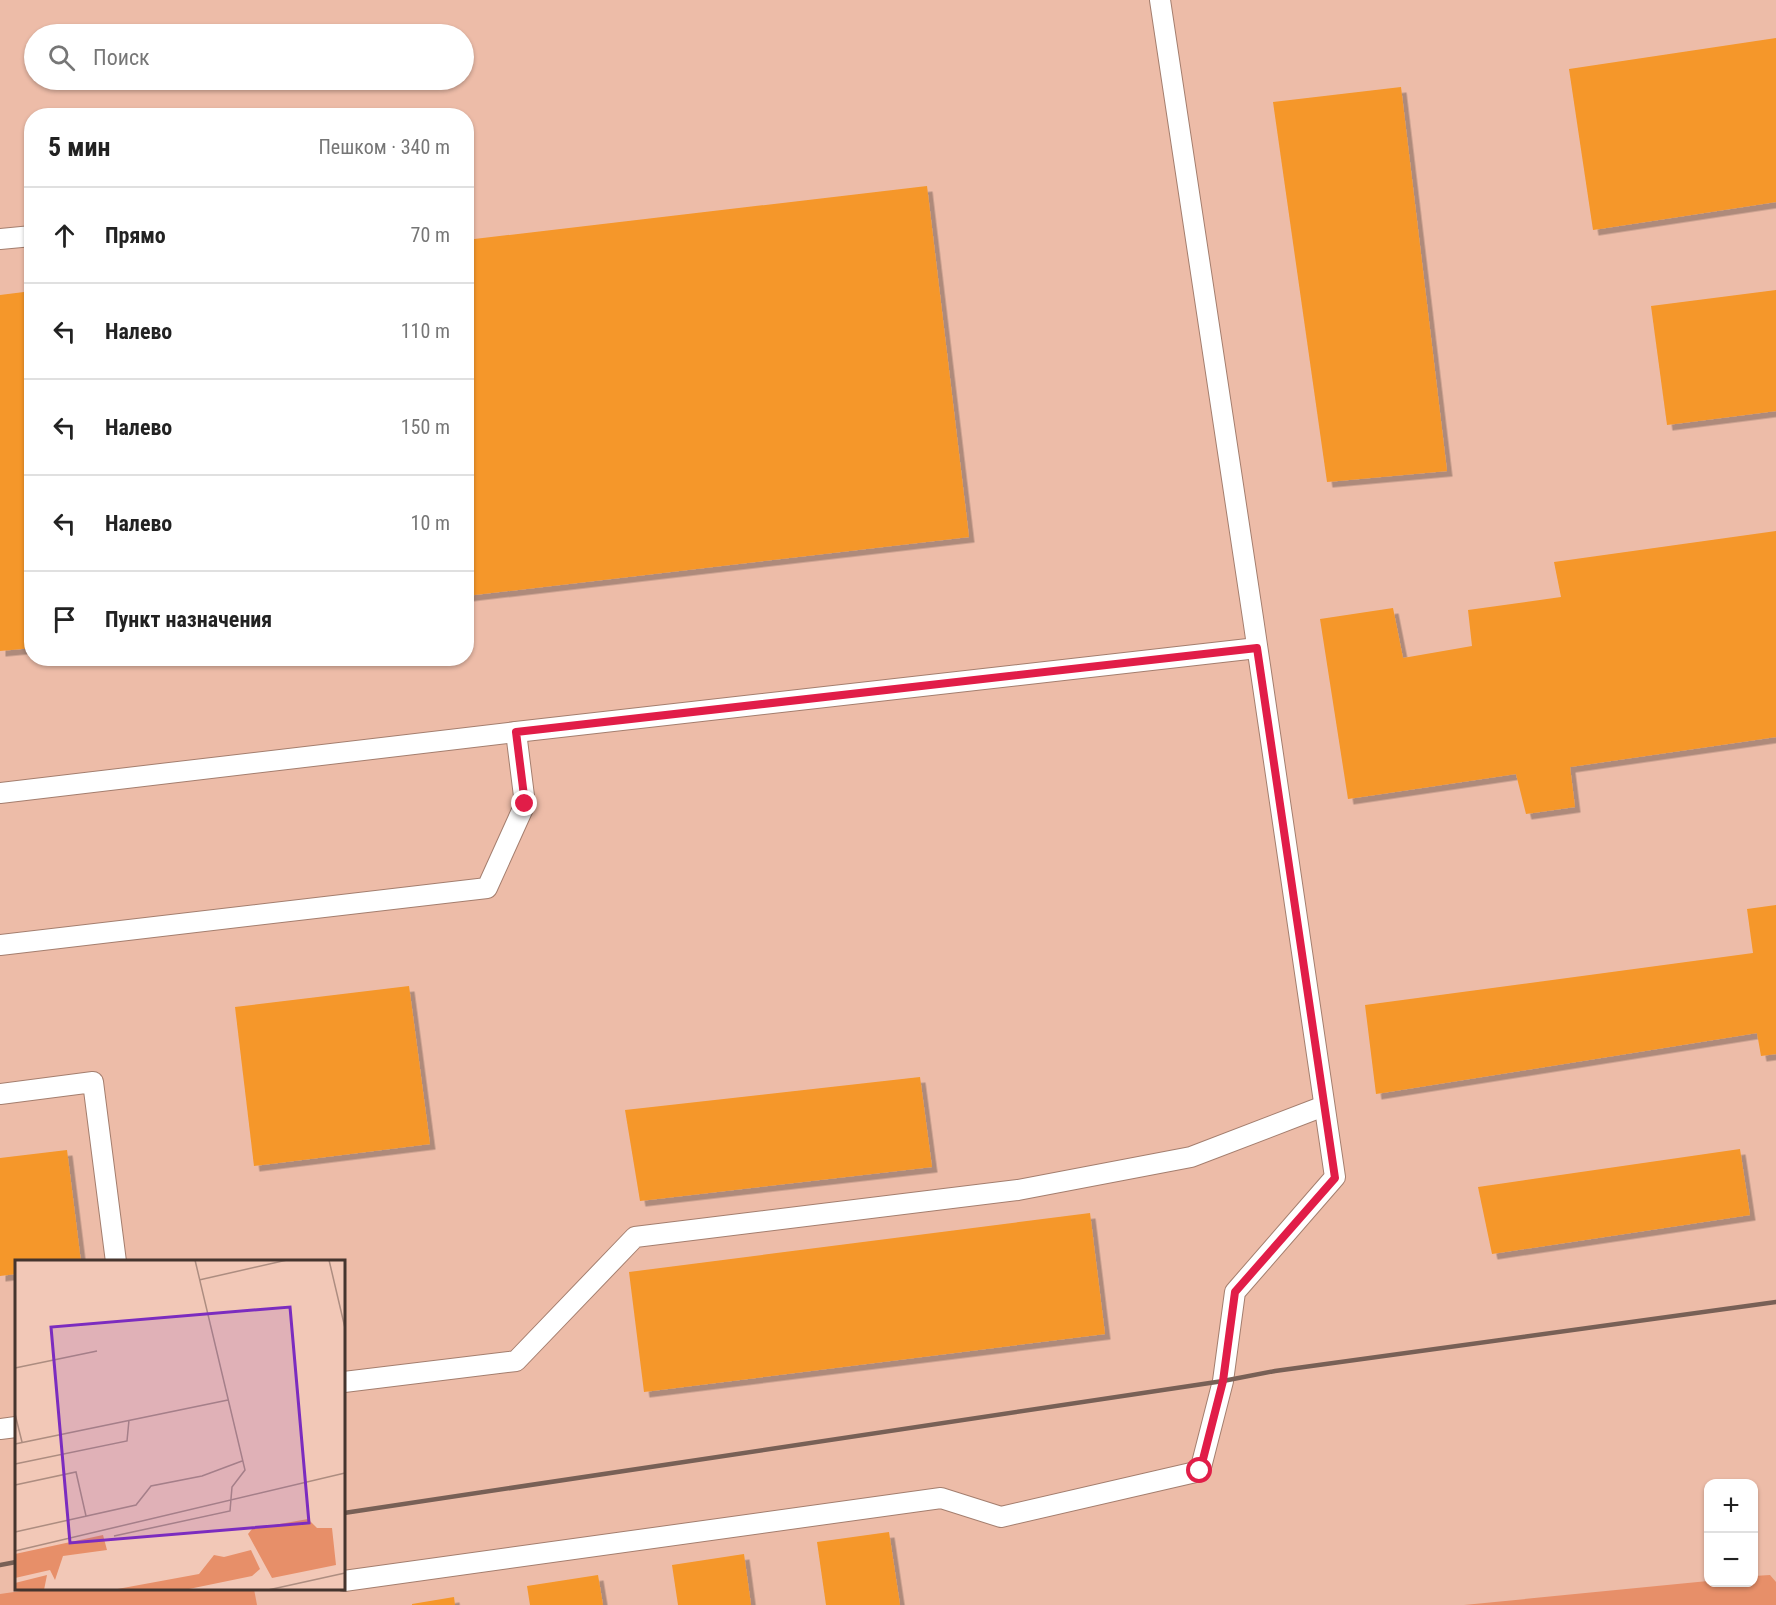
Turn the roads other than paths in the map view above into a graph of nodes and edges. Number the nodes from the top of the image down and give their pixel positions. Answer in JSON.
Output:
{"nodes":[{"id":1,"x":1160,"y":0,"type":"edge"},
{"id":2,"x":24,"y":237,"type":"edge"},
{"id":3,"x":0,"y":239,"type":"edge"},
{"id":4,"x":1257,"y":648,"type":"junction"},
{"id":5,"x":516,"y":732,"type":"junction"},
{"id":6,"x":0,"y":793,"type":"edge"},
{"id":7,"x":0,"y":945,"type":"edge"},
{"id":8,"x":0,"y":1094,"type":"edge"},
{"id":9,"x":1324,"y":1106,"type":"junction"},
{"id":10,"x":116,"y":1260,"type":"edge"},
{"id":11,"x":345,"y":1382,"type":"edge"},
{"id":12,"x":15,"y":1427,"type":"edge"},
{"id":13,"x":0,"y":1429,"type":"edge"},
{"id":14,"x":345,"y":1581,"type":"edge"}],
"edges":[{"from":1,"to":4,"type":"lane"},
{"from":2,"to":3,"type":"lane"},
{"from":4,"to":5,"type":"lane"},
{"from":4,"to":9,"type":"lane"},
{"from":5,"to":6,"type":"lane"},
{"from":5,"to":7,"type":"lane"},
{"from":8,"to":10,"type":"lane"},
{"from":9,"to":11,"type":"lane"},
{"from":9,"to":14,"type":"lane"},
{"from":12,"to":13,"type":"lane"}]}
